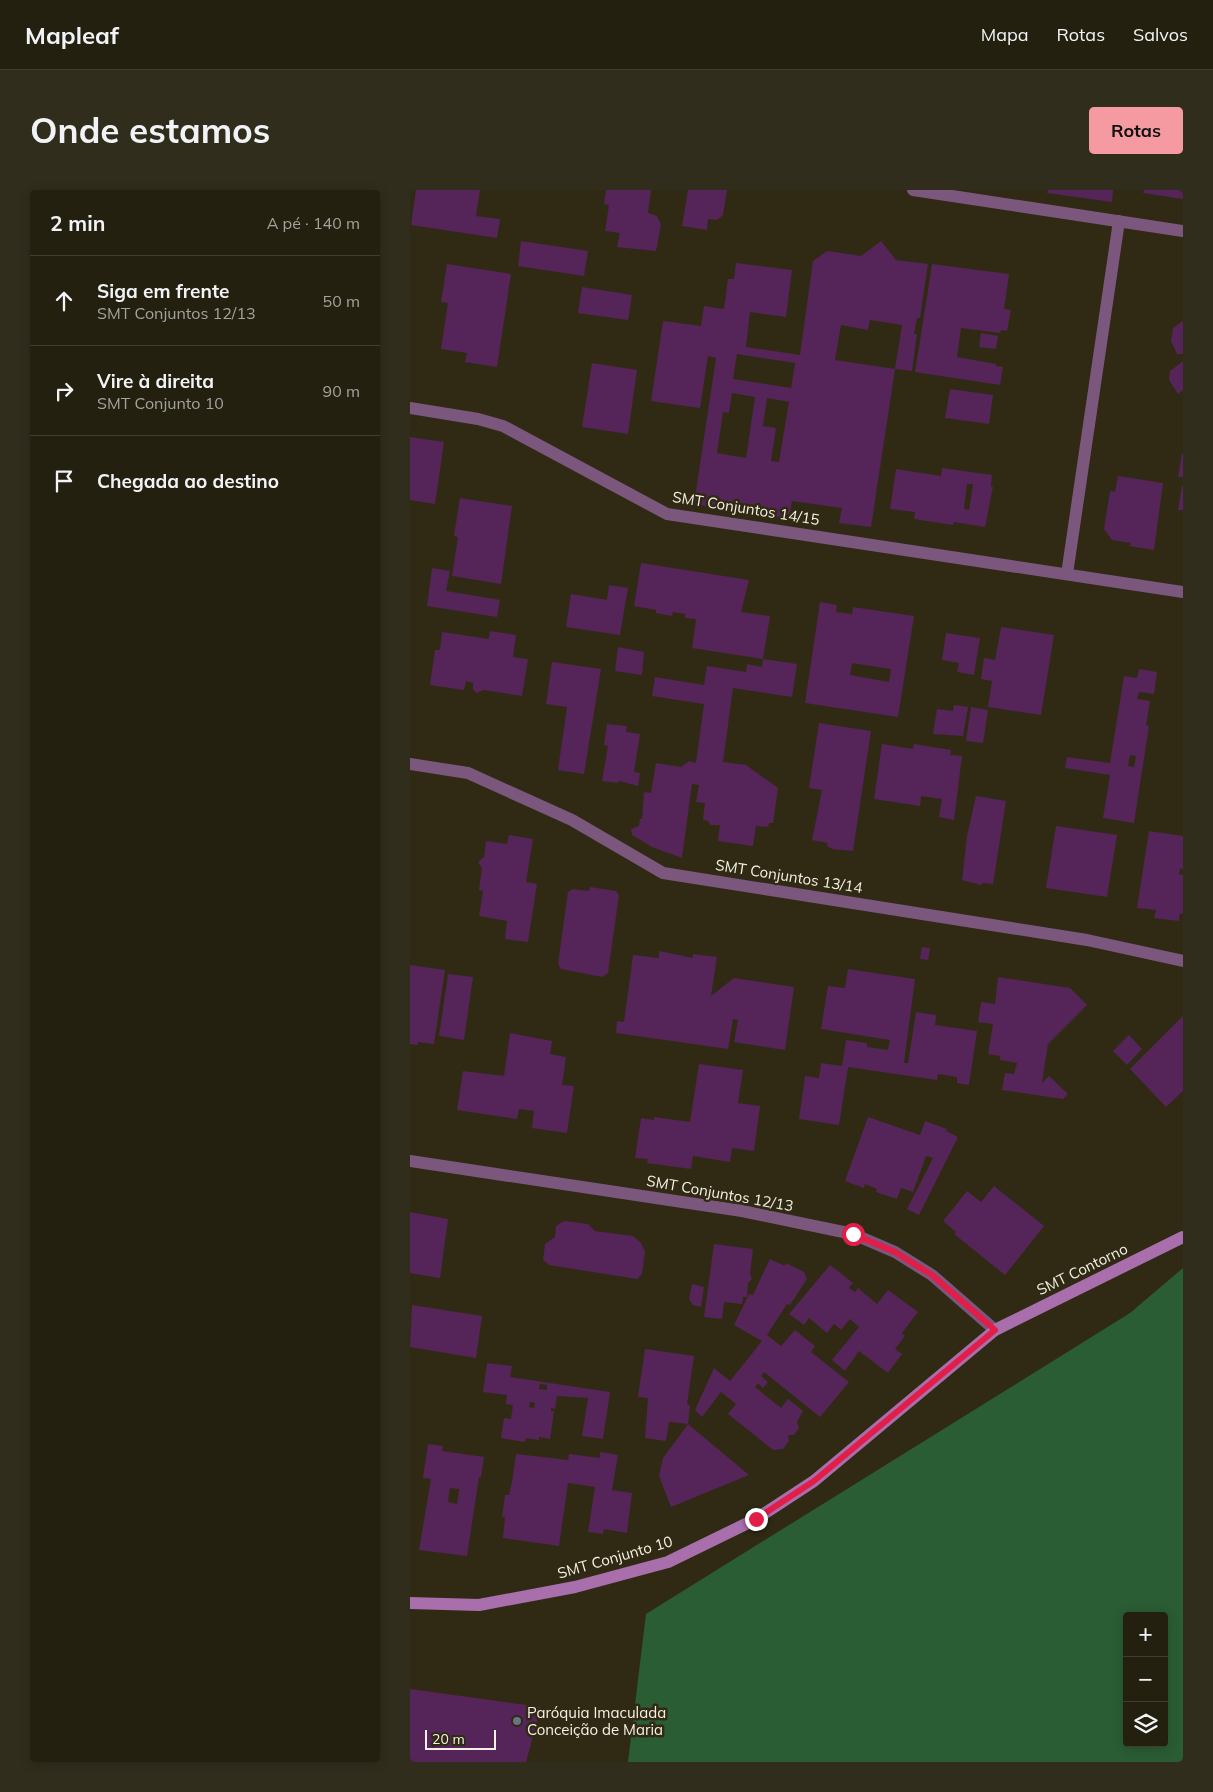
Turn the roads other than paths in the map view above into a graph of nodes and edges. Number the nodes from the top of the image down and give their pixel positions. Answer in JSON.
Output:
{"nodes":[{"id":1,"x":913,"y":190,"type":"edge"},
{"id":2,"x":1119,"y":221,"type":"junction"},
{"id":3,"x":1183,"y":231,"type":"edge"},
{"id":4,"x":410,"y":408,"type":"edge"},
{"id":5,"x":1067,"y":574,"type":"junction"},
{"id":6,"x":1183,"y":592,"type":"edge"},
{"id":7,"x":410,"y":764,"type":"edge"},
{"id":8,"x":1183,"y":961,"type":"edge"},
{"id":9,"x":410,"y":1161,"type":"edge"},
{"id":10,"x":1183,"y":1237,"type":"edge"},
{"id":11,"x":995,"y":1330,"type":"junction"},
{"id":12,"x":410,"y":1603,"type":"edge"}],
"edges":[{"from":1,"to":2,"type":"street"},
{"from":2,"to":3,"type":"street"},
{"from":2,"to":5,"type":"street"},
{"from":4,"to":5,"type":"street","name":"SMT Conjuntos 14/15"},
{"from":5,"to":6,"type":"street","name":"SMT Conjuntos 14/15"},
{"from":7,"to":8,"type":"street","name":"SMT Conjuntos 13/14"},
{"from":9,"to":11,"type":"street","name":"SMT Conjuntos 12/13"},
{"from":10,"to":11,"type":"street","name":"SMT Contorno"},
{"from":11,"to":12,"type":"street","name":"SMT Conjunto 10"}]}
